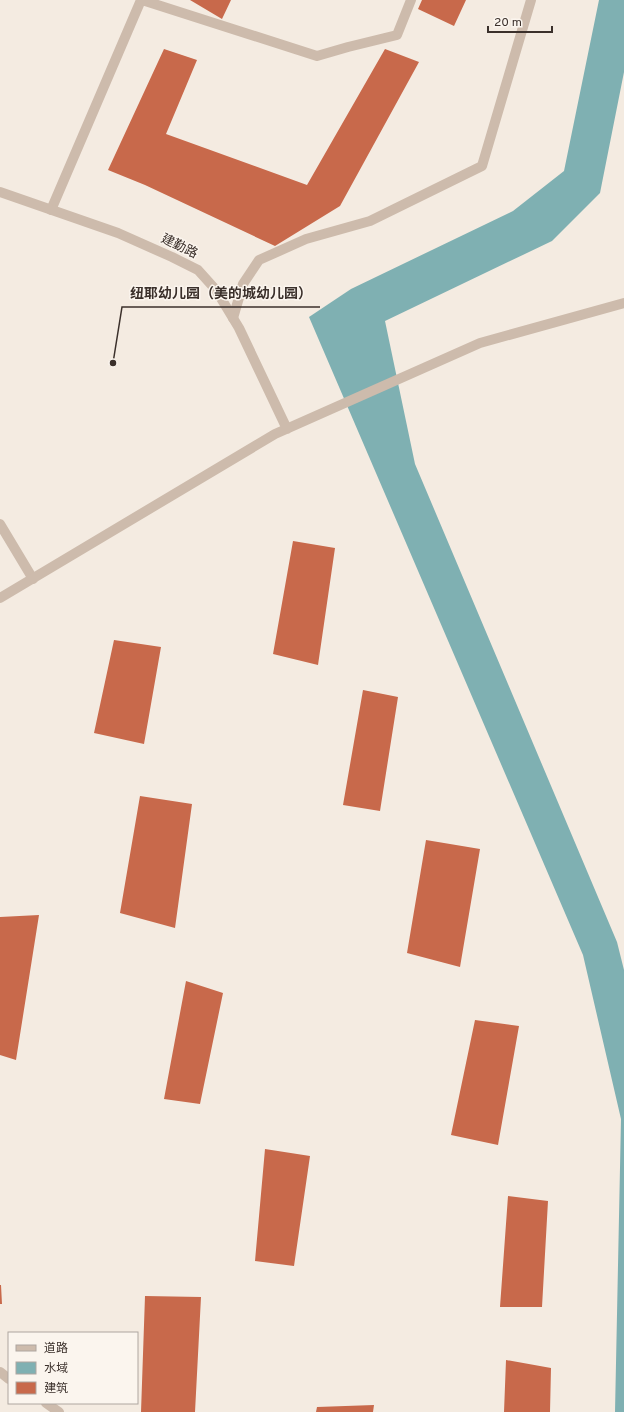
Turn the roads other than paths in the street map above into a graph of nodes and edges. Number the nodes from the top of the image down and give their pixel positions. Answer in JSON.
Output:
{"nodes":[{"id":1,"x":142,"y":0,"type":"edge"},
{"id":2,"x":411,"y":0,"type":"edge"},
{"id":3,"x":531,"y":0,"type":"edge"},
{"id":4,"x":0,"y":192,"type":"edge"},
{"id":5,"x":51,"y":210,"type":"junction"},
{"id":6,"x":624,"y":303,"type":"edge"},
{"id":7,"x":233,"y":318,"type":"junction"},
{"id":8,"x":287,"y":429,"type":"junction"},
{"id":9,"x":0,"y":524,"type":"edge"},
{"id":10,"x":33,"y":579,"type":"junction"},
{"id":11,"x":0,"y":598,"type":"edge"},
{"id":12,"x":47,"y":1404,"type":"edge"},
{"id":13,"x":59,"y":1412,"type":"edge"}],
"edges":[{"from":1,"to":2,"type":"street"},
{"from":1,"to":5,"type":"street"},
{"from":3,"to":7,"type":"street"},
{"from":4,"to":5,"type":"street","name":"建勤路"},
{"from":5,"to":7,"type":"street","name":"建勤路"},
{"from":6,"to":8,"type":"street"},
{"from":7,"to":8,"type":"street","name":"建勤路"},
{"from":8,"to":10,"type":"street"},
{"from":9,"to":10,"type":"street"},
{"from":10,"to":11,"type":"street"},
{"from":12,"to":13,"type":"street"}]}
